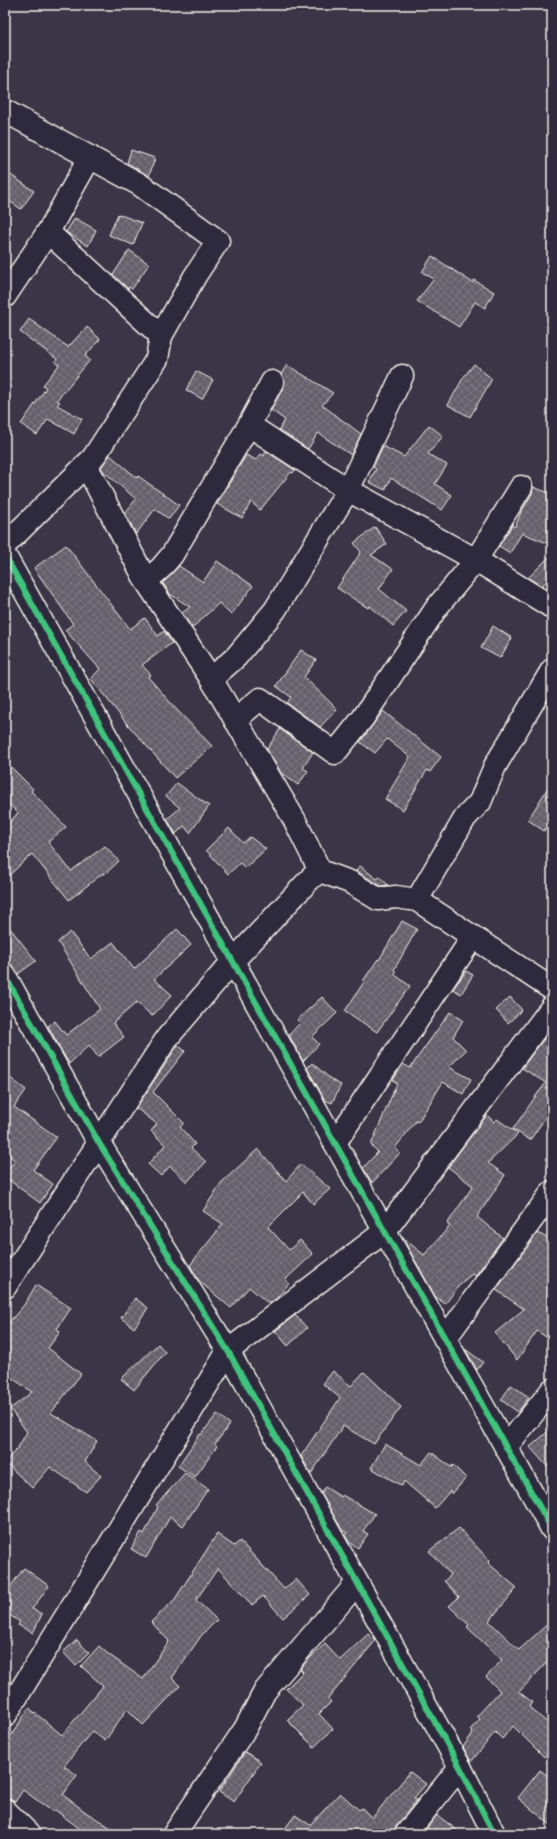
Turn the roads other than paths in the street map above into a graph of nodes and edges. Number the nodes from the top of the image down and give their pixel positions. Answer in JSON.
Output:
{"nodes":[{"id":1,"x":5,"y":112,"type":"edge"},
{"id":2,"x":90,"y":156,"type":"junction"},
{"id":3,"x":48,"y":232,"type":"junction"},
{"id":4,"x":5,"y":296,"type":"edge"},
{"id":5,"x":161,"y":336,"type":"junction"},
{"id":6,"x":402,"y":376,"type":"dead end"},
{"id":7,"x":272,"y":382,"type":"dead end"},
{"id":8,"x":249,"y":426,"type":"junction"},
{"id":9,"x":86,"y":465,"type":"junction"},
{"id":10,"x":521,"y":487,"type":"dead end"},
{"id":11,"x":348,"y":490,"type":"junction"},
{"id":12,"x":5,"y":546,"type":"edge"},
{"id":13,"x":5,"y":556,"type":"edge"},
{"id":14,"x":476,"y":560,"type":"junction"},
{"id":15,"x":146,"y":581,"type":"junction"},
{"id":16,"x":552,"y":607,"type":"edge"},
{"id":17,"x":552,"y":670,"type":"edge"},
{"id":18,"x":211,"y":679,"type":"junction"},
{"id":19,"x":235,"y":720,"type":"junction"},
{"id":20,"x":320,"y":871,"type":"junction"},
{"id":21,"x":417,"y":900,"type":"junction"},
{"id":22,"x":473,"y":937,"type":"junction"},
{"id":23,"x":233,"y":961,"type":"junction"},
{"id":24,"x":5,"y":976,"type":"edge"},
{"id":25,"x":552,"y":989,"type":"edge"},
{"id":26,"x":552,"y":1007,"type":"edge"},
{"id":27,"x":99,"y":1143,"type":"junction"},
{"id":28,"x":335,"y":1143,"type":"junction"},
{"id":29,"x":552,"y":1192,"type":"edge"},
{"id":30,"x":385,"y":1232,"type":"junction"},
{"id":31,"x":5,"y":1287,"type":"edge"},
{"id":32,"x":445,"y":1339,"type":"junction"},
{"id":33,"x":228,"y":1351,"type":"junction"},
{"id":34,"x":552,"y":1390,"type":"edge"},
{"id":35,"x":506,"y":1446,"type":"junction"},
{"id":36,"x":552,"y":1529,"type":"edge"},
{"id":37,"x":357,"y":1583,"type":"junction"},
{"id":38,"x":5,"y":1716,"type":"edge"},
{"id":39,"x":460,"y":1767,"type":"junction"},
{"id":40,"x":5,"y":1810,"type":"edge"},
{"id":41,"x":29,"y":1834,"type":"edge"},
{"id":42,"x":174,"y":1834,"type":"edge"},
{"id":43,"x":406,"y":1834,"type":"edge"},
{"id":44,"x":494,"y":1834,"type":"edge"}],
"edges":[{"from":1,"to":2,"type":"street"},
{"from":2,"to":3,"type":"street"},
{"from":2,"to":5,"type":"street"},
{"from":3,"to":4,"type":"street"},
{"from":3,"to":5,"type":"street"},
{"from":5,"to":9,"type":"street"},
{"from":6,"to":11,"type":"street"},
{"from":7,"to":8,"type":"street"},
{"from":8,"to":11,"type":"street"},
{"from":8,"to":15,"type":"street"},
{"from":9,"to":12,"type":"street"},
{"from":9,"to":15,"type":"street"},
{"from":10,"to":14,"type":"street"},
{"from":11,"to":14,"type":"street"},
{"from":11,"to":18,"type":"street"},
{"from":13,"to":23,"type":"street"},
{"from":14,"to":16,"type":"street"},
{"from":14,"to":19,"type":"street"},
{"from":15,"to":18,"type":"street"},
{"from":17,"to":21,"type":"street"},
{"from":18,"to":19,"type":"street"},
{"from":19,"to":20,"type":"street"},
{"from":20,"to":21,"type":"street"},
{"from":20,"to":23,"type":"street"},
{"from":21,"to":22,"type":"street"},
{"from":22,"to":25,"type":"street"},
{"from":22,"to":28,"type":"street"},
{"from":23,"to":27,"type":"street"},
{"from":23,"to":28,"type":"street"},
{"from":24,"to":27,"type":"street"},
{"from":26,"to":30,"type":"street"},
{"from":27,"to":31,"type":"street"},
{"from":27,"to":33,"type":"street"},
{"from":28,"to":30,"type":"street"},
{"from":29,"to":32,"type":"street"},
{"from":30,"to":32,"type":"street"},
{"from":30,"to":33,"type":"street"},
{"from":32,"to":35,"type":"street"},
{"from":33,"to":37,"type":"street"},
{"from":33,"to":38,"type":"street"},
{"from":34,"to":35,"type":"street"},
{"from":35,"to":36,"type":"street"},
{"from":37,"to":39,"type":"street"},
{"from":37,"to":42,"type":"street"},
{"from":39,"to":43,"type":"street"},
{"from":39,"to":44,"type":"street"},
{"from":40,"to":41,"type":"street"}]}
